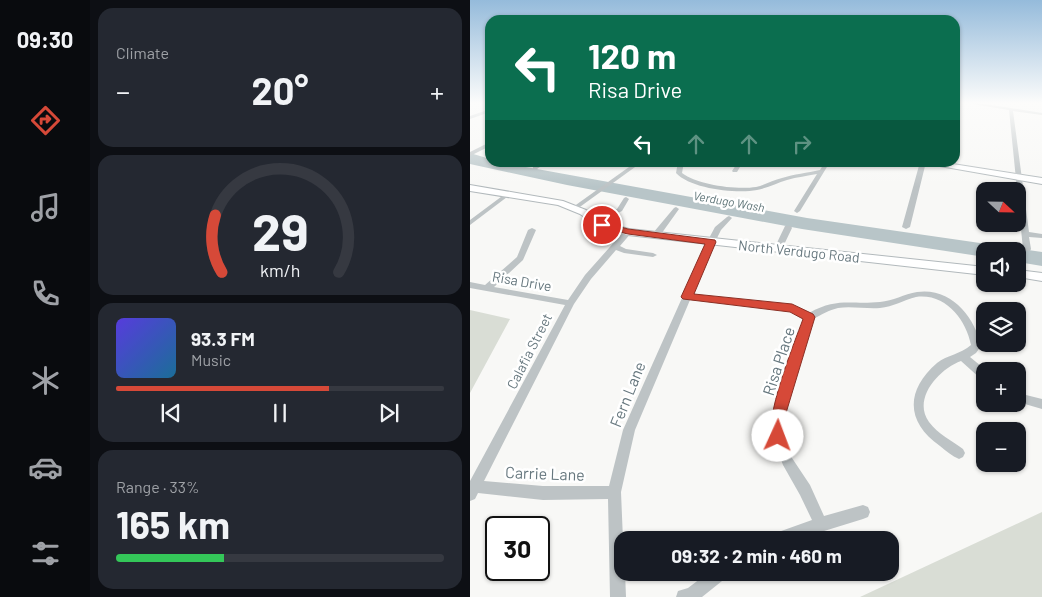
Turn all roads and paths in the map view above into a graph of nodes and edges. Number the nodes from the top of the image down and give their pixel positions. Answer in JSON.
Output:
{"nodes":[{"id":1,"x":1014,"y":131,"type":"edge"},
{"id":2,"x":485,"y":146,"type":"edge"},
{"id":3,"x":471,"y":153,"type":"edge"},
{"id":4,"x":633,"y":167,"type":"edge"},
{"id":5,"x":680,"y":167,"type":"edge"},
{"id":6,"x":738,"y":167,"type":"edge"},
{"id":7,"x":824,"y":167,"type":"edge"},
{"id":8,"x":921,"y":167,"type":"edge"},
{"id":9,"x":948,"y":167,"type":"edge"},
{"id":10,"x":735,"y":171,"type":"dead end"},
{"id":11,"x":821,"y":172,"type":"junction"},
{"id":12,"x":1020,"y":178,"type":"junction"},
{"id":13,"x":1042,"y":181,"type":"edge"},
{"id":14,"x":470,"y":188,"type":"edge"},
{"id":15,"x":509,"y":193,"type":"junction"},
{"id":16,"x":626,"y":199,"type":"dead end"},
{"id":17,"x":575,"y":208,"type":"junction"},
{"id":18,"x":676,"y":209,"type":"dead end"},
{"id":19,"x":797,"y":211,"type":"dead end"},
{"id":20,"x":729,"y":218,"type":"dead end"},
{"id":21,"x":470,"y":222,"type":"edge"},
{"id":22,"x":598,"y":222,"type":"junction"},
{"id":23,"x":906,"y":227,"type":"dead end"},
{"id":24,"x":788,"y":228,"type":"dead end"},
{"id":25,"x":532,"y":230,"type":"dead end"},
{"id":26,"x":628,"y":232,"type":"junction"},
{"id":27,"x":1025,"y":234,"type":"junction"},
{"id":28,"x":656,"y":235,"type":"junction"},
{"id":29,"x":1042,"y":236,"type":"edge"},
{"id":30,"x":711,"y":242,"type":"junction"},
{"id":31,"x":778,"y":249,"type":"junction"},
{"id":32,"x":1027,"y":249,"type":"dead end"},
{"id":33,"x":617,"y":250,"type":"junction"},
{"id":34,"x":653,"y":255,"type":"dead end"},
{"id":35,"x":976,"y":269,"type":"edge"},
{"id":36,"x":1026,"y":275,"type":"edge"},
{"id":37,"x":1042,"y":277,"type":"edge"},
{"id":38,"x":470,"y":285,"type":"edge"},
{"id":39,"x":487,"y":288,"type":"junction"},
{"id":40,"x":687,"y":297,"type":"junction"},
{"id":41,"x":570,"y":303,"type":"junction"},
{"id":42,"x":809,"y":317,"type":"junction"},
{"id":43,"x":962,"y":356,"type":"junction"},
{"id":44,"x":976,"y":368,"type":"edge"},
{"id":45,"x":1026,"y":400,"type":"edge"},
{"id":46,"x":1042,"y":404,"type":"edge"},
{"id":47,"x":959,"y":453,"type":"dead end"},
{"id":48,"x":473,"y":490,"type":"edge"},
{"id":49,"x":614,"y":492,"type":"junction"},
{"id":50,"x":863,"y":512,"type":"dead end"},
{"id":51,"x":821,"y":524,"type":"junction"},
{"id":52,"x":801,"y":531,"type":"edge"},
{"id":53,"x":710,"y":581,"type":"edge"},
{"id":54,"x":618,"y":597,"type":"edge"},
{"id":55,"x":684,"y":597,"type":"edge"}],
"edges":[{"from":1,"to":12,"type":"street"},
{"from":2,"to":3,"type":"street"},
{"from":4,"to":17,"type":"street"},
{"from":5,"to":11,"type":"street"},
{"from":6,"to":10,"type":"street"},
{"from":7,"to":11,"type":"street"},
{"from":8,"to":23,"type":"street"},
{"from":9,"to":12,"type":"main road"},
{"from":11,"to":19,"type":"street"},
{"from":12,"to":13,"type":"main road"},
{"from":12,"to":27,"type":"street"},
{"from":14,"to":15,"type":"main road","name":"North Verdugo Road"},
{"from":15,"to":17,"type":"main road","name":"North Verdugo Road"},
{"from":15,"to":21,"type":"street"},
{"from":16,"to":22,"type":"street"},
{"from":17,"to":22,"type":"main road","name":"North Verdugo Road"},
{"from":18,"to":28,"type":"street"},
{"from":20,"to":30,"type":"street","name":"Fern Lane"},
{"from":22,"to":26,"type":"main road","name":"North Verdugo Road"},
{"from":24,"to":31,"type":"street"},
{"from":25,"to":39,"type":"street"},
{"from":26,"to":28,"type":"main road","name":"North Verdugo Road"},
{"from":26,"to":33,"type":"street","name":"Calafia Street"},
{"from":27,"to":29,"type":"street"},
{"from":27,"to":32,"type":"street"},
{"from":28,"to":30,"type":"main road","name":"North Verdugo Road"},
{"from":30,"to":31,"type":"main road","name":"North Verdugo Road"},
{"from":30,"to":40,"type":"street","name":"Fern Lane"},
{"from":31,"to":35,"type":"main road","name":"North Verdugo Road"},
{"from":33,"to":34,"type":"street"},
{"from":33,"to":41,"type":"street","name":"Calafia Street"},
{"from":36,"to":37,"type":"main road"},
{"from":38,"to":39,"type":"street","name":"Risa Drive"},
{"from":39,"to":41,"type":"street","name":"Risa Drive"},
{"from":40,"to":42,"type":"street"},
{"from":40,"to":49,"type":"street","name":"Fern Lane"},
{"from":41,"to":48,"type":"street","name":"Calafia Street"},
{"from":42,"to":43,"type":"street"},
{"from":42,"to":51,"type":"street","name":"Risa Place"},
{"from":43,"to":44,"type":"street"},
{"from":43,"to":47,"type":"street"},
{"from":45,"to":46,"type":"street"},
{"from":48,"to":49,"type":"street","name":"Carrie Lane"},
{"from":49,"to":54,"type":"street","name":"Fern Lane"},
{"from":50,"to":51,"type":"street"},
{"from":51,"to":52,"type":"street"},
{"from":53,"to":55,"type":"street"}]}
